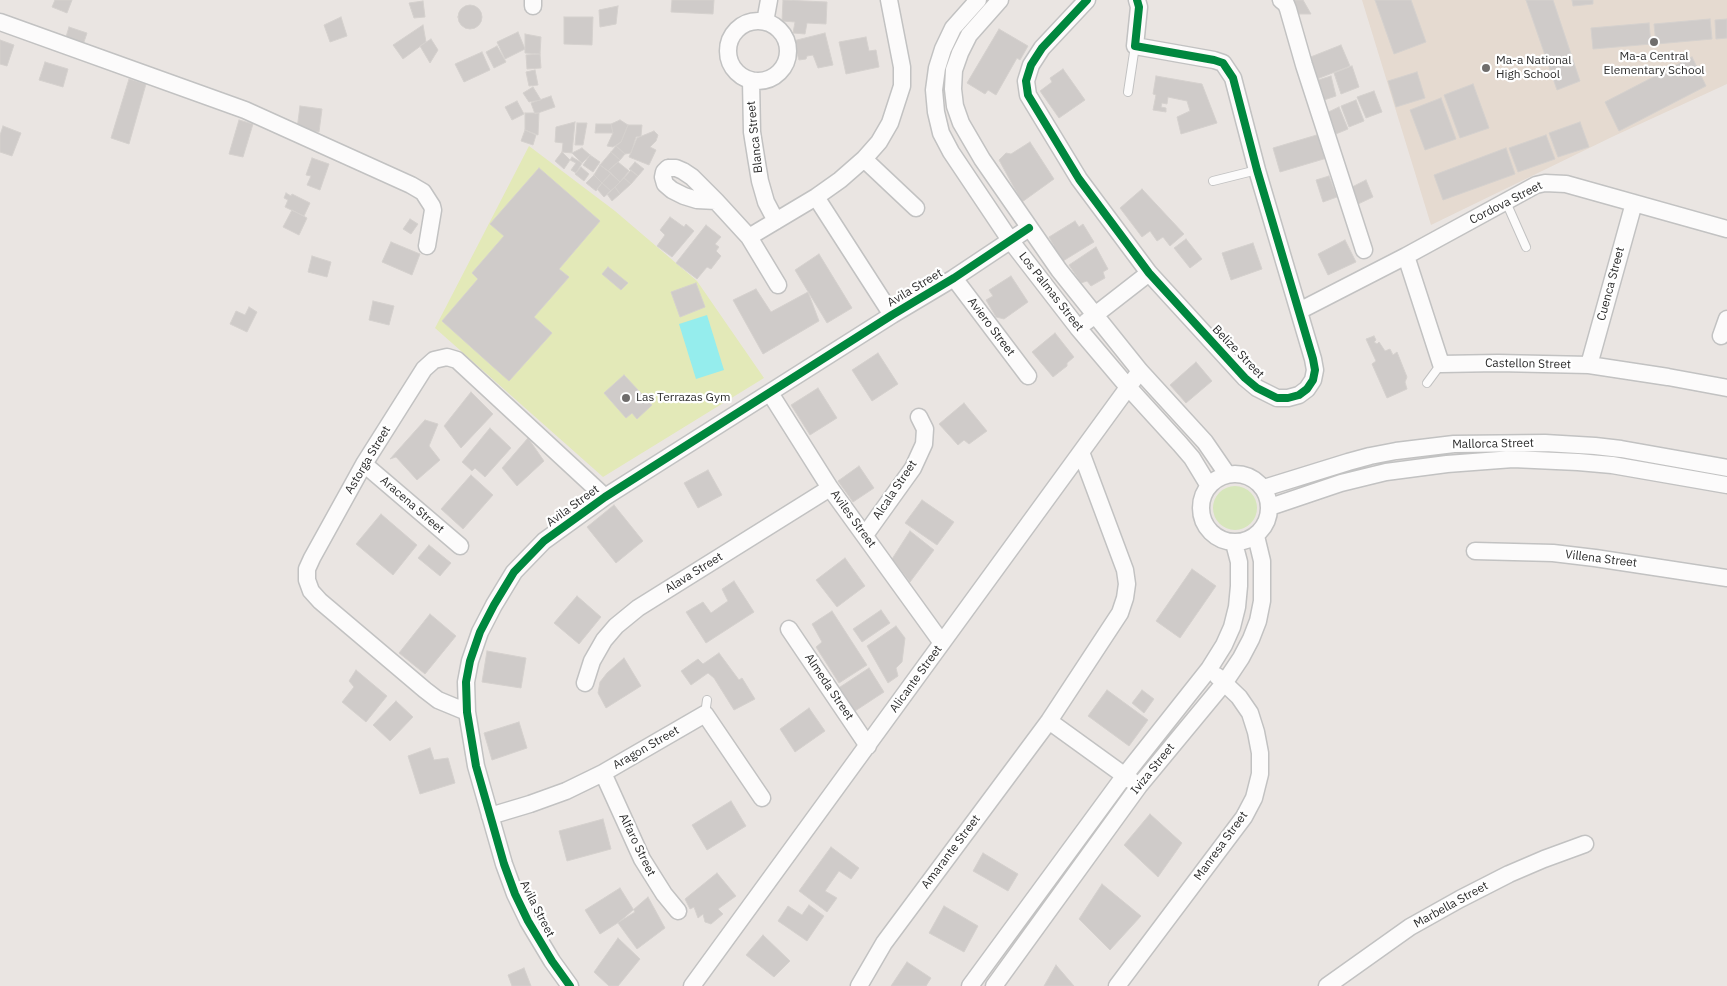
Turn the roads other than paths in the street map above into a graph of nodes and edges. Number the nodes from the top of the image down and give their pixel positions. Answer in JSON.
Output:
{"nodes":[{"id":1,"x":769,"y":0,"type":"edge"},
{"id":2,"x":889,"y":0,"type":"edge"},
{"id":3,"x":978,"y":0,"type":"edge"},
{"id":4,"x":1000,"y":0,"type":"edge"},
{"id":5,"x":1088,"y":0,"type":"edge"},
{"id":6,"x":1137,"y":0,"type":"edge"},
{"id":7,"x":1281,"y":0,"type":"edge"},
{"id":8,"x":0,"y":22,"type":"edge"},
{"id":9,"x":765,"y":22,"type":"junction"},
{"id":10,"x":1135,"y":46,"type":"junction"},
{"id":11,"x":750,"y":80,"type":"junction"},
{"id":12,"x":1128,"y":92,"type":"dead end"},
{"id":13,"x":864,"y":159,"type":"junction"},
{"id":14,"x":1257,"y":170,"type":"junction"},
{"id":15,"x":1213,"y":181,"type":"dead end"},
{"id":16,"x":816,"y":197,"type":"junction"},
{"id":17,"x":716,"y":202,"type":"dead end"},
{"id":18,"x":1506,"y":202,"type":"junction"},
{"id":19,"x":1634,"y":203,"type":"junction"},
{"id":20,"x":916,"y":208,"type":"dead end"},
{"id":21,"x":776,"y":221,"type":"junction"},
{"id":22,"x":1028,"y":228,"type":"junction"},
{"id":23,"x":1727,"y":229,"type":"edge"},
{"id":24,"x":749,"y":237,"type":"junction"},
{"id":25,"x":1010,"y":240,"type":"junction"},
{"id":26,"x":427,"y":246,"type":"dead end"},
{"id":27,"x":1526,"y":247,"type":"dead end"},
{"id":28,"x":1364,"y":250,"type":"dead end"},
{"id":29,"x":1406,"y":256,"type":"junction"},
{"id":30,"x":1149,"y":273,"type":"junction"},
{"id":31,"x":954,"y":278,"type":"junction"},
{"id":32,"x":778,"y":285,"type":"dead end"},
{"id":33,"x":1299,"y":311,"type":"junction"},
{"id":34,"x":892,"y":315,"type":"junction"},
{"id":35,"x":1094,"y":315,"type":"junction"},
{"id":36,"x":1727,"y":319,"type":"edge"},
{"id":37,"x":1078,"y":328,"type":"junction"},
{"id":38,"x":1721,"y":336,"type":"dead end"},
{"id":39,"x":1441,"y":364,"type":"junction"},
{"id":40,"x":1589,"y":366,"type":"junction"},
{"id":41,"x":1140,"y":371,"type":"junction"},
{"id":42,"x":1028,"y":376,"type":"dead end"},
{"id":43,"x":1426,"y":383,"type":"dead end"},
{"id":44,"x":1128,"y":387,"type":"junction"},
{"id":45,"x":1727,"y":388,"type":"edge"},
{"id":46,"x":770,"y":393,"type":"junction"},
{"id":47,"x":919,"y":417,"type":"dead end"},
{"id":48,"x":1081,"y":452,"type":"junction"},
{"id":49,"x":364,"y":464,"type":"junction"},
{"id":50,"x":1727,"y":468,"type":"edge"},
{"id":51,"x":1227,"y":474,"type":"junction"},
{"id":52,"x":1727,"y":485,"type":"edge"},
{"id":53,"x":1209,"y":486,"type":"junction"},
{"id":54,"x":830,"y":488,"type":"junction"},
{"id":55,"x":1264,"y":488,"type":"junction"},
{"id":56,"x":605,"y":497,"type":"junction"},
{"id":57,"x":1270,"y":507,"type":"junction"},
{"id":58,"x":865,"y":535,"type":"junction"},
{"id":59,"x":1256,"y":536,"type":"junction"},
{"id":60,"x":1234,"y":543,"type":"junction"},
{"id":61,"x":460,"y":546,"type":"dead end"},
{"id":62,"x":1475,"y":550,"type":"dead end"},
{"id":63,"x":1727,"y":578,"type":"edge"},
{"id":64,"x":789,"y":629,"type":"dead end"},
{"id":65,"x":942,"y":643,"type":"junction"},
{"id":66,"x":1209,"y":670,"type":"junction"},
{"id":67,"x":1224,"y":682,"type":"junction"},
{"id":68,"x":585,"y":683,"type":"dead end"},
{"id":69,"x":467,"y":712,"type":"junction"},
{"id":70,"x":1048,"y":721,"type":"junction"},
{"id":71,"x":868,"y":746,"type":"junction"},
{"id":72,"x":603,"y":773,"type":"junction"},
{"id":73,"x":1125,"y":775,"type":"junction"},
{"id":74,"x":1139,"y":786,"type":"junction"},
{"id":75,"x":762,"y":798,"type":"dead end"},
{"id":76,"x":490,"y":816,"type":"junction"},
{"id":77,"x":1585,"y":844,"type":"dead end"},
{"id":78,"x":678,"y":912,"type":"dead end"},
{"id":79,"x":1121,"y":984,"type":"edge"},
{"id":80,"x":570,"y":986,"type":"edge"},
{"id":81,"x":692,"y":986,"type":"edge"},
{"id":82,"x":859,"y":986,"type":"edge"},
{"id":83,"x":970,"y":986,"type":"edge"},
{"id":84,"x":994,"y":986,"type":"edge"},
{"id":85,"x":1327,"y":986,"type":"edge"}],
"edges":[{"from":1,"to":9,"type":"street"},
{"from":2,"to":13,"type":"street"},
{"from":3,"to":25,"type":"street","name":"Los Palmas Street"},
{"from":4,"to":22,"type":"street","name":"Los Palmas Street"},
{"from":5,"to":30,"type":"street","name":"Belize Street"},
{"from":6,"to":10,"type":"street"},
{"from":7,"to":28,"type":"street"},
{"from":8,"to":26,"type":"street"},
{"from":9,"to":11,"type":"street"},
{"from":9,"to":11,"type":"street"},
{"from":10,"to":12,"type":"lane"},
{"from":10,"to":14,"type":"street","name":"Belize Street"},
{"from":11,"to":21,"type":"street","name":"Blanca Street"},
{"from":13,"to":16,"type":"street"},
{"from":13,"to":20,"type":"street"},
{"from":14,"to":15,"type":"lane"},
{"from":14,"to":33,"type":"street","name":"Belize Street"},
{"from":16,"to":21,"type":"street"},
{"from":16,"to":34,"type":"street"},
{"from":17,"to":24,"type":"street"},
{"from":18,"to":19,"type":"street","name":"Cordova Street"},
{"from":18,"to":27,"type":"lane"},
{"from":18,"to":29,"type":"street","name":"Cordova Street"},
{"from":19,"to":23,"type":"street","name":"Cordova Street"},
{"from":19,"to":40,"type":"street","name":"Cuenca Street"},
{"from":21,"to":24,"type":"street"},
{"from":22,"to":25,"type":"street","name":"Avila Street"},
{"from":22,"to":35,"type":"street","name":"Los Palmas Street"},
{"from":24,"to":32,"type":"street"},
{"from":25,"to":31,"type":"street","name":"Avila Street"},
{"from":25,"to":37,"type":"street","name":"Los Palmas Street"},
{"from":29,"to":33,"type":"street","name":"Cordova Street"},
{"from":29,"to":39,"type":"street"},
{"from":30,"to":33,"type":"street","name":"Belize Street"},
{"from":30,"to":35,"type":"street"},
{"from":31,"to":34,"type":"street","name":"Avila Street"},
{"from":31,"to":42,"type":"street","name":"Aviero Street"},
{"from":34,"to":46,"type":"street","name":"Avila Street"},
{"from":35,"to":37,"type":"street"},
{"from":35,"to":41,"type":"street","name":"Los Palmas Street"},
{"from":36,"to":38,"type":"street"},
{"from":37,"to":44,"type":"street","name":"Los Palmas Street"},
{"from":39,"to":40,"type":"street","name":"Castellon Street"},
{"from":39,"to":43,"type":"lane"},
{"from":40,"to":45,"type":"street","name":"Castellon Street"},
{"from":41,"to":44,"type":"street","name":"Alicante Street"},
{"from":41,"to":51,"type":"street","name":"Los Palmas Street"},
{"from":44,"to":48,"type":"street","name":"Alicante Street"},
{"from":44,"to":53,"type":"street","name":"Los Palmas Street"},
{"from":46,"to":54,"type":"street","name":"Aviles Street"},
{"from":46,"to":56,"type":"street","name":"Avila Street"},
{"from":47,"to":58,"type":"street","name":"Alcala Street"},
{"from":48,"to":65,"type":"street","name":"Alicante Street"},
{"from":48,"to":70,"type":"street","name":"Amarante Street"},
{"from":49,"to":56,"type":"street","name":"Astorga Street"},
{"from":49,"to":61,"type":"street","name":"Aracena Street"},
{"from":49,"to":69,"type":"street","name":"Astorga Street"},
{"from":50,"to":55,"type":"street","name":"Mallorca Street"},
{"from":51,"to":53,"type":"street"},
{"from":51,"to":55,"type":"street"},
{"from":52,"to":57,"type":"street","name":"Mallorca Street"},
{"from":53,"to":60,"type":"street"},
{"from":54,"to":58,"type":"street","name":"Aviles Street"},
{"from":54,"to":68,"type":"street","name":"Alava Street"},
{"from":55,"to":57,"type":"street"},
{"from":56,"to":69,"type":"street","name":"Avila Street"},
{"from":57,"to":59,"type":"street"},
{"from":58,"to":65,"type":"street","name":"Aviles Street"},
{"from":59,"to":60,"type":"street"},
{"from":59,"to":67,"type":"street","name":"Iviza Street"},
{"from":60,"to":66,"type":"street","name":"Iviza Street"},
{"from":62,"to":63,"type":"street","name":"Villena Street"},
{"from":64,"to":71,"type":"street","name":"Almeda Street"},
{"from":65,"to":71,"type":"street","name":"Alicante Street"},
{"from":66,"to":67,"type":"street","name":"Manresa Street"},
{"from":66,"to":73,"type":"street","name":"Iviza Street"},
{"from":67,"to":74,"type":"street","name":"Iviza Street"},
{"from":67,"to":79,"type":"street","name":"Manresa Street"},
{"from":69,"to":76,"type":"street","name":"Avila Street"},
{"from":70,"to":73,"type":"street"},
{"from":70,"to":82,"type":"street","name":"Amarante Street"},
{"from":71,"to":81,"type":"street","name":"Alicante Street"},
{"from":72,"to":75,"type":"street","name":"Aragon Street"},
{"from":72,"to":76,"type":"street","name":"Aragon Street"},
{"from":72,"to":78,"type":"street","name":"Alfaro Street"},
{"from":73,"to":74,"type":"street"},
{"from":73,"to":83,"type":"street","name":"Iviza Street"},
{"from":74,"to":84,"type":"street","name":"Iviza Street"},
{"from":76,"to":80,"type":"street","name":"Avila Street"},
{"from":77,"to":85,"type":"street","name":"Marbella Street"}]}
